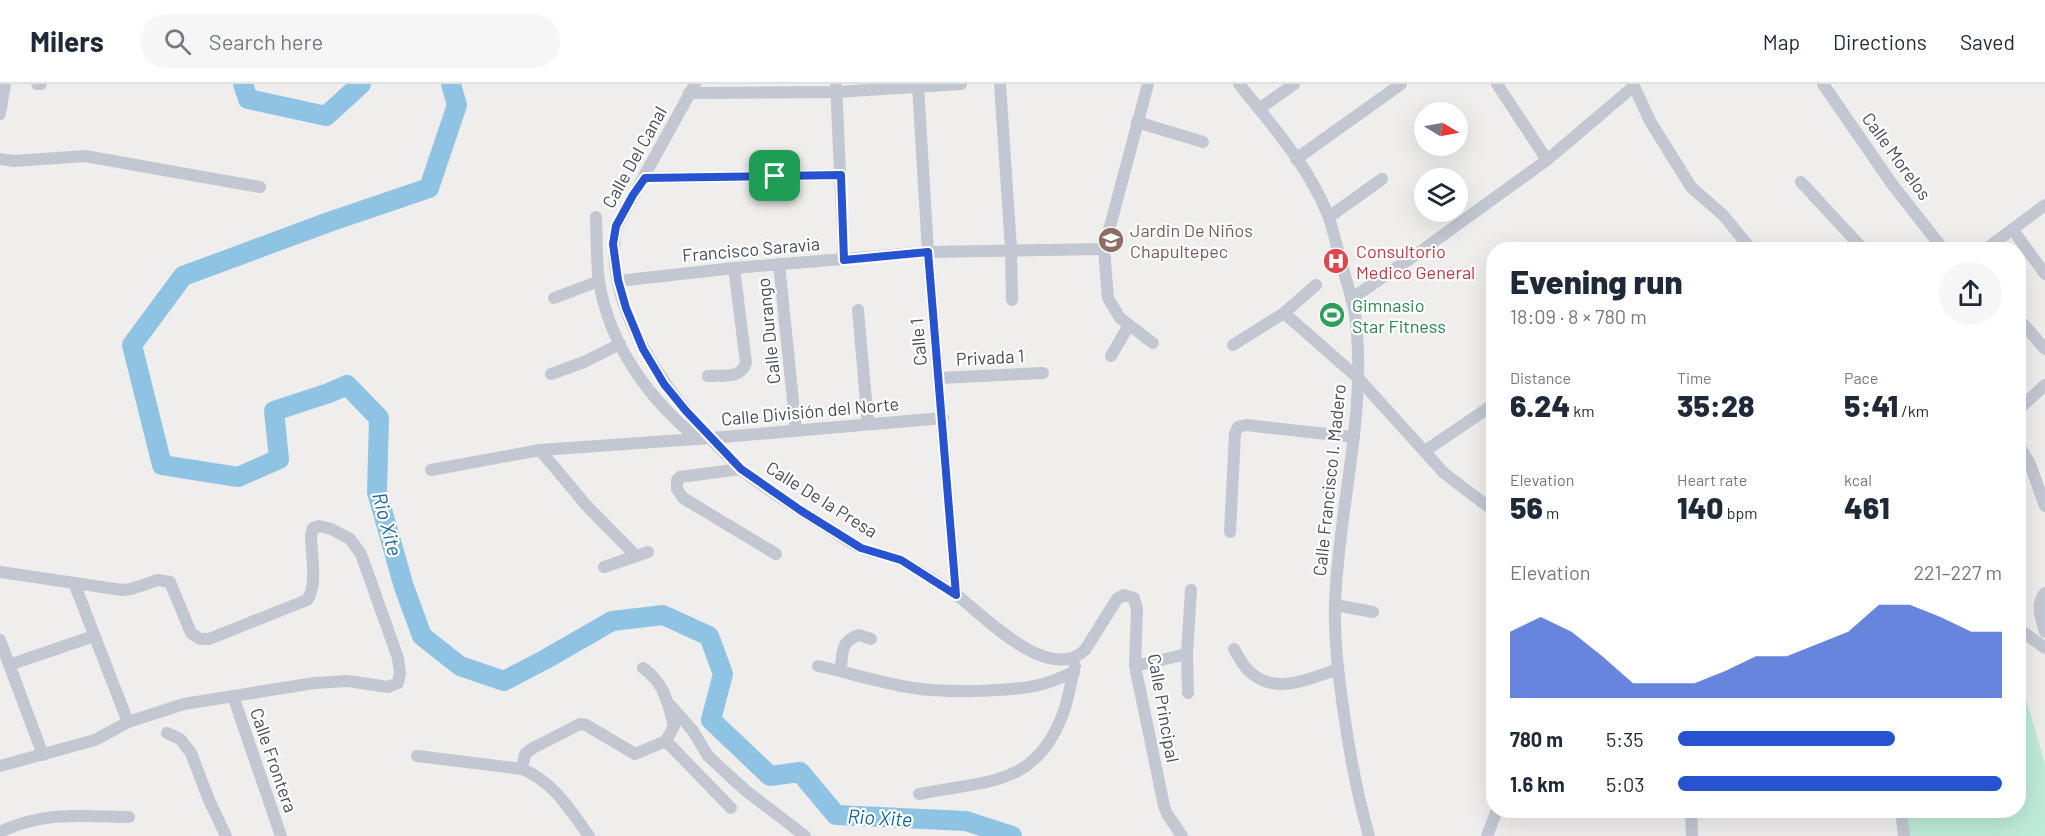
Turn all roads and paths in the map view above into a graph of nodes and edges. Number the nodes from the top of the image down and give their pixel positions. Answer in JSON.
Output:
{"nodes":[{"id":1,"x":6,"y":84,"type":"edge"},
{"id":2,"x":961,"y":84,"type":"edge"},
{"id":3,"x":1000,"y":84,"type":"edge"},
{"id":4,"x":1148,"y":84,"type":"edge"},
{"id":5,"x":1239,"y":84,"type":"edge"},
{"id":6,"x":1294,"y":84,"type":"edge"},
{"id":7,"x":1401,"y":84,"type":"edge"},
{"id":8,"x":1497,"y":84,"type":"edge"},
{"id":9,"x":1823,"y":84,"type":"edge"},
{"id":10,"x":918,"y":86,"type":"junction"},
{"id":11,"x":1633,"y":86,"type":"edge"},
{"id":12,"x":785,"y":88,"type":"edge"},
{"id":13,"x":837,"y":88,"type":"edge"},
{"id":14,"x":692,"y":89,"type":"edge"},
{"id":15,"x":1259,"y":109,"type":"junction"},
{"id":16,"x":0,"y":114,"type":"edge"},
{"id":17,"x":1137,"y":122,"type":"junction"},
{"id":18,"x":1203,"y":142,"type":"dead end"},
{"id":19,"x":0,"y":159,"type":"edge"},
{"id":20,"x":1296,"y":159,"type":"junction"},
{"id":21,"x":1547,"y":160,"type":"junction"},
{"id":22,"x":841,"y":175,"type":"junction"},
{"id":23,"x":645,"y":178,"type":"junction"},
{"id":24,"x":1382,"y":179,"type":"dead end"},
{"id":25,"x":1801,"y":182,"type":"dead end"},
{"id":26,"x":260,"y":187,"type":"dead end"},
{"id":27,"x":2045,"y":205,"type":"edge"},
{"id":28,"x":596,"y":217,"type":"dead end"},
{"id":29,"x":1329,"y":217,"type":"junction"},
{"id":30,"x":2013,"y":230,"type":"junction"},
{"id":31,"x":1745,"y":242,"type":"edge"},
{"id":32,"x":1857,"y":242,"type":"edge"},
{"id":33,"x":1938,"y":242,"type":"edge"},
{"id":34,"x":1996,"y":242,"type":"edge"},
{"id":35,"x":2022,"y":242,"type":"edge"},
{"id":36,"x":2026,"y":248,"type":"edge"},
{"id":37,"x":1011,"y":249,"type":"junction"},
{"id":38,"x":1104,"y":249,"type":"junction"},
{"id":39,"x":928,"y":252,"type":"junction"},
{"id":40,"x":844,"y":260,"type":"junction"},
{"id":41,"x":779,"y":264,"type":"junction"},
{"id":42,"x":734,"y":268,"type":"junction"},
{"id":43,"x":2045,"y":274,"type":"edge"},
{"id":44,"x":618,"y":280,"type":"junction"},
{"id":45,"x":599,"y":281,"type":"junction"},
{"id":46,"x":1317,"y":285,"type":"dead end"},
{"id":47,"x":554,"y":298,"type":"dead end"},
{"id":48,"x":1351,"y":298,"type":"junction"},
{"id":49,"x":1012,"y":300,"type":"dead end"},
{"id":50,"x":858,"y":310,"type":"dead end"},
{"id":51,"x":1284,"y":313,"type":"junction"},
{"id":52,"x":1130,"y":326,"type":"junction"},
{"id":53,"x":2026,"y":328,"type":"edge"},
{"id":54,"x":1153,"y":343,"type":"dead end"},
{"id":55,"x":620,"y":344,"type":"junction"},
{"id":56,"x":1233,"y":345,"type":"dead end"},
{"id":57,"x":2045,"y":349,"type":"edge"},
{"id":58,"x":1111,"y":356,"type":"dead end"},
{"id":59,"x":1043,"y":373,"type":"dead end"},
{"id":60,"x":550,"y":374,"type":"dead end"},
{"id":61,"x":708,"y":376,"type":"dead end"},
{"id":62,"x":940,"y":378,"type":"junction"},
{"id":63,"x":1358,"y":378,"type":"junction"},
{"id":64,"x":2045,"y":385,"type":"edge"},
{"id":65,"x":2026,"y":403,"type":"edge"},
{"id":66,"x":1486,"y":409,"type":"edge"},
{"id":67,"x":943,"y":418,"type":"junction"},
{"id":68,"x":868,"y":424,"type":"junction"},
{"id":69,"x":796,"y":430,"type":"junction"},
{"id":70,"x":1354,"y":437,"type":"junction"},
{"id":71,"x":711,"y":438,"type":"junction"},
{"id":72,"x":698,"y":439,"type":"junction"},
{"id":73,"x":540,"y":450,"type":"junction"},
{"id":74,"x":1425,"y":451,"type":"junction"},
{"id":75,"x":2026,"y":457,"type":"edge"},
{"id":76,"x":741,"y":469,"type":"junction"},
{"id":77,"x":431,"y":470,"type":"dead end"},
{"id":78,"x":1486,"y":505,"type":"edge"},
{"id":79,"x":2045,"y":506,"type":"edge"},
{"id":80,"x":1230,"y":532,"type":"dead end"},
{"id":81,"x":648,"y":552,"type":"dead end"},
{"id":82,"x":776,"y":554,"type":"dead end"},
{"id":83,"x":636,"y":556,"type":"junction"},
{"id":84,"x":604,"y":567,"type":"dead end"},
{"id":85,"x":0,"y":572,"type":"edge"},
{"id":86,"x":74,"y":583,"type":"junction"},
{"id":87,"x":1191,"y":590,"type":"dead end"},
{"id":88,"x":2045,"y":592,"type":"edge"},
{"id":89,"x":956,"y":595,"type":"junction"},
{"id":90,"x":1335,"y":605,"type":"junction"},
{"id":91,"x":1373,"y":612,"type":"dead end"},
{"id":92,"x":2045,"y":632,"type":"edge"},
{"id":93,"x":2026,"y":634,"type":"edge"},
{"id":94,"x":94,"y":636,"type":"junction"},
{"id":95,"x":0,"y":639,"type":"edge"},
{"id":96,"x":871,"y":639,"type":"dead end"},
{"id":97,"x":2045,"y":648,"type":"edge"},
{"id":98,"x":1234,"y":649,"type":"dead end"},
{"id":99,"x":1187,"y":654,"type":"junction"},
{"id":100,"x":1078,"y":656,"type":"junction"},
{"id":101,"x":9,"y":665,"type":"junction"},
{"id":102,"x":818,"y":666,"type":"dead end"},
{"id":103,"x":1135,"y":666,"type":"junction"},
{"id":104,"x":643,"y":668,"type":"dead end"},
{"id":105,"x":1338,"y":669,"type":"junction"},
{"id":106,"x":841,"y":671,"type":"junction"},
{"id":107,"x":1074,"y":672,"type":"junction"},
{"id":108,"x":1188,"y":693,"type":"dead end"},
{"id":109,"x":233,"y":696,"type":"junction"},
{"id":110,"x":668,"y":704,"type":"junction"},
{"id":111,"x":128,"y":722,"type":"junction"},
{"id":112,"x":167,"y":733,"type":"dead end"},
{"id":113,"x":666,"y":741,"type":"junction"},
{"id":114,"x":43,"y":755,"type":"junction"},
{"id":115,"x":417,"y":756,"type":"dead end"},
{"id":116,"x":0,"y":766,"type":"edge"},
{"id":117,"x":522,"y":769,"type":"junction"},
{"id":118,"x":919,"y":794,"type":"dead end"},
{"id":119,"x":731,"y":808,"type":"dead end"},
{"id":120,"x":129,"y":817,"type":"dead end"},
{"id":121,"x":1494,"y":818,"type":"edge"},
{"id":122,"x":1691,"y":818,"type":"edge"},
{"id":123,"x":1902,"y":818,"type":"edge"},
{"id":124,"x":0,"y":832,"type":"edge"},
{"id":125,"x":226,"y":836,"type":"edge"},
{"id":126,"x":281,"y":836,"type":"edge"},
{"id":127,"x":590,"y":836,"type":"edge"},
{"id":128,"x":805,"y":836,"type":"edge"},
{"id":129,"x":1182,"y":836,"type":"edge"},
{"id":130,"x":1369,"y":836,"type":"edge"},
{"id":131,"x":1487,"y":836,"type":"edge"},
{"id":132,"x":1692,"y":836,"type":"edge"},
{"id":133,"x":1905,"y":836,"type":"edge"}],
"edges":[{"from":1,"to":16,"type":"street"},
{"from":2,"to":10,"type":"street"},
{"from":3,"to":37,"type":"street"},
{"from":4,"to":17,"type":"street"},
{"from":5,"to":15,"type":"street","name":"Calle Francisco I. Madero"},
{"from":6,"to":15,"type":"street"},
{"from":7,"to":20,"type":"street"},
{"from":8,"to":21,"type":"street"},
{"from":9,"to":33,"type":"street","name":"Calle Morelos"},
{"from":10,"to":13,"type":"street"},
{"from":10,"to":39,"type":"street","name":"Calle 1"},
{"from":11,"to":21,"type":"street"},
{"from":11,"to":31,"type":"street"},
{"from":12,"to":13,"type":"street"},
{"from":12,"to":14,"type":"street"},
{"from":13,"to":22,"type":"street"},
{"from":14,"to":23,"type":"street","name":"Calle Del Canal"},
{"from":15,"to":20,"type":"street","name":"Calle Francisco I. Madero"},
{"from":17,"to":18,"type":"street"},
{"from":17,"to":38,"type":"street"},
{"from":19,"to":26,"type":"street"},
{"from":20,"to":29,"type":"street","name":"Calle Francisco I. Madero"},
{"from":21,"to":48,"type":"street"},
{"from":22,"to":23,"type":"street"},
{"from":22,"to":40,"type":"street"},
{"from":23,"to":44,"type":"street","name":"Calle Del Canal"},
{"from":24,"to":29,"type":"street"},
{"from":25,"to":32,"type":"street"},
{"from":27,"to":30,"type":"street"},
{"from":28,"to":45,"type":"street"},
{"from":29,"to":48,"type":"street","name":"Calle Francisco I. Madero"},
{"from":30,"to":34,"type":"street"},
{"from":30,"to":35,"type":"street"},
{"from":36,"to":43,"type":"street"},
{"from":37,"to":38,"type":"street","name":"Francisco Saravia"},
{"from":37,"to":39,"type":"street","name":"Francisco Saravia"},
{"from":37,"to":49,"type":"street"},
{"from":38,"to":52,"type":"street"},
{"from":39,"to":40,"type":"street","name":"Francisco Saravia"},
{"from":39,"to":62,"type":"street","name":"Calle 1"},
{"from":40,"to":41,"type":"street","name":"Francisco Saravia"},
{"from":41,"to":42,"type":"street","name":"Francisco Saravia"},
{"from":41,"to":69,"type":"street","name":"Calle Durango"},
{"from":42,"to":44,"type":"street","name":"Francisco Saravia"},
{"from":42,"to":61,"type":"street"},
{"from":44,"to":71,"type":"street","name":"Calle Del Canal"},
{"from":45,"to":47,"type":"street"},
{"from":45,"to":55,"type":"street"},
{"from":46,"to":51,"type":"street"},
{"from":48,"to":63,"type":"street","name":"Calle Francisco I. Madero"},
{"from":50,"to":68,"type":"street"},
{"from":51,"to":56,"type":"street"},
{"from":51,"to":63,"type":"street"},
{"from":52,"to":54,"type":"street"},
{"from":52,"to":58,"type":"street"},
{"from":53,"to":57,"type":"street"},
{"from":55,"to":60,"type":"street"},
{"from":55,"to":72,"type":"street"},
{"from":59,"to":62,"type":"street","name":"Privada 1"},
{"from":62,"to":67,"type":"street","name":"Calle 1"},
{"from":63,"to":70,"type":"street","name":"Calle Francisco I. Madero"},
{"from":63,"to":74,"type":"street"},
{"from":64,"to":65,"type":"street"},
{"from":66,"to":74,"type":"street"},
{"from":67,"to":68,"type":"street","name":"Calle División del Norte"},
{"from":67,"to":89,"type":"street","name":"Calle 1"},
{"from":68,"to":69,"type":"street","name":"Calle División del Norte"},
{"from":69,"to":71,"type":"street","name":"Calle División del Norte"},
{"from":70,"to":80,"type":"street"},
{"from":70,"to":90,"type":"street","name":"Calle Francisco I. Madero"},
{"from":71,"to":72,"type":"street","name":"Calle División del Norte"},
{"from":71,"to":76,"type":"street","name":"Calle De la Presa"},
{"from":72,"to":73,"type":"street","name":"Calle División del Norte"},
{"from":73,"to":77,"type":"street","name":"Calle División del Norte"},
{"from":73,"to":83,"type":"street"},
{"from":74,"to":78,"type":"street"},
{"from":75,"to":79,"type":"street"},
{"from":76,"to":82,"type":"street"},
{"from":76,"to":89,"type":"street","name":"Calle De la Presa"},
{"from":81,"to":83,"type":"street"},
{"from":83,"to":84,"type":"street"},
{"from":85,"to":86,"type":"street"},
{"from":86,"to":94,"type":"street"},
{"from":86,"to":109,"type":"street"},
{"from":87,"to":99,"type":"street"},
{"from":88,"to":92,"type":"street"},
{"from":89,"to":100,"type":"street","name":"Calle De la Presa"},
{"from":90,"to":91,"type":"street"},
{"from":90,"to":105,"type":"street","name":"Calle Francisco I. Madero"},
{"from":93,"to":97,"type":"street"},
{"from":94,"to":101,"type":"street"},
{"from":94,"to":111,"type":"street"},
{"from":95,"to":101,"type":"street"},
{"from":96,"to":106,"type":"street"},
{"from":98,"to":105,"type":"street"},
{"from":99,"to":103,"type":"street"},
{"from":99,"to":108,"type":"street"},
{"from":100,"to":103,"type":"street","name":"Calle Principal"},
{"from":100,"to":107,"type":"street"},
{"from":101,"to":114,"type":"street"},
{"from":102,"to":106,"type":"street"},
{"from":103,"to":129,"type":"street","name":"Calle Principal"},
{"from":104,"to":110,"type":"street"},
{"from":105,"to":130,"type":"street","name":"Calle Francisco I. Madero"},
{"from":106,"to":107,"type":"street"},
{"from":107,"to":118,"type":"street"},
{"from":109,"to":111,"type":"street"},
{"from":109,"to":126,"type":"street","name":"Calle Frontera"},
{"from":110,"to":113,"type":"street"},
{"from":110,"to":128,"type":"street"},
{"from":111,"to":114,"type":"street"},
{"from":112,"to":125,"type":"street"},
{"from":113,"to":117,"type":"street"},
{"from":113,"to":119,"type":"street"},
{"from":114,"to":116,"type":"street"},
{"from":115,"to":117,"type":"street"},
{"from":117,"to":127,"type":"street"},
{"from":120,"to":124,"type":"street"},
{"from":121,"to":131,"type":"street"},
{"from":122,"to":132,"type":"street"},
{"from":123,"to":133,"type":"street"}]}
